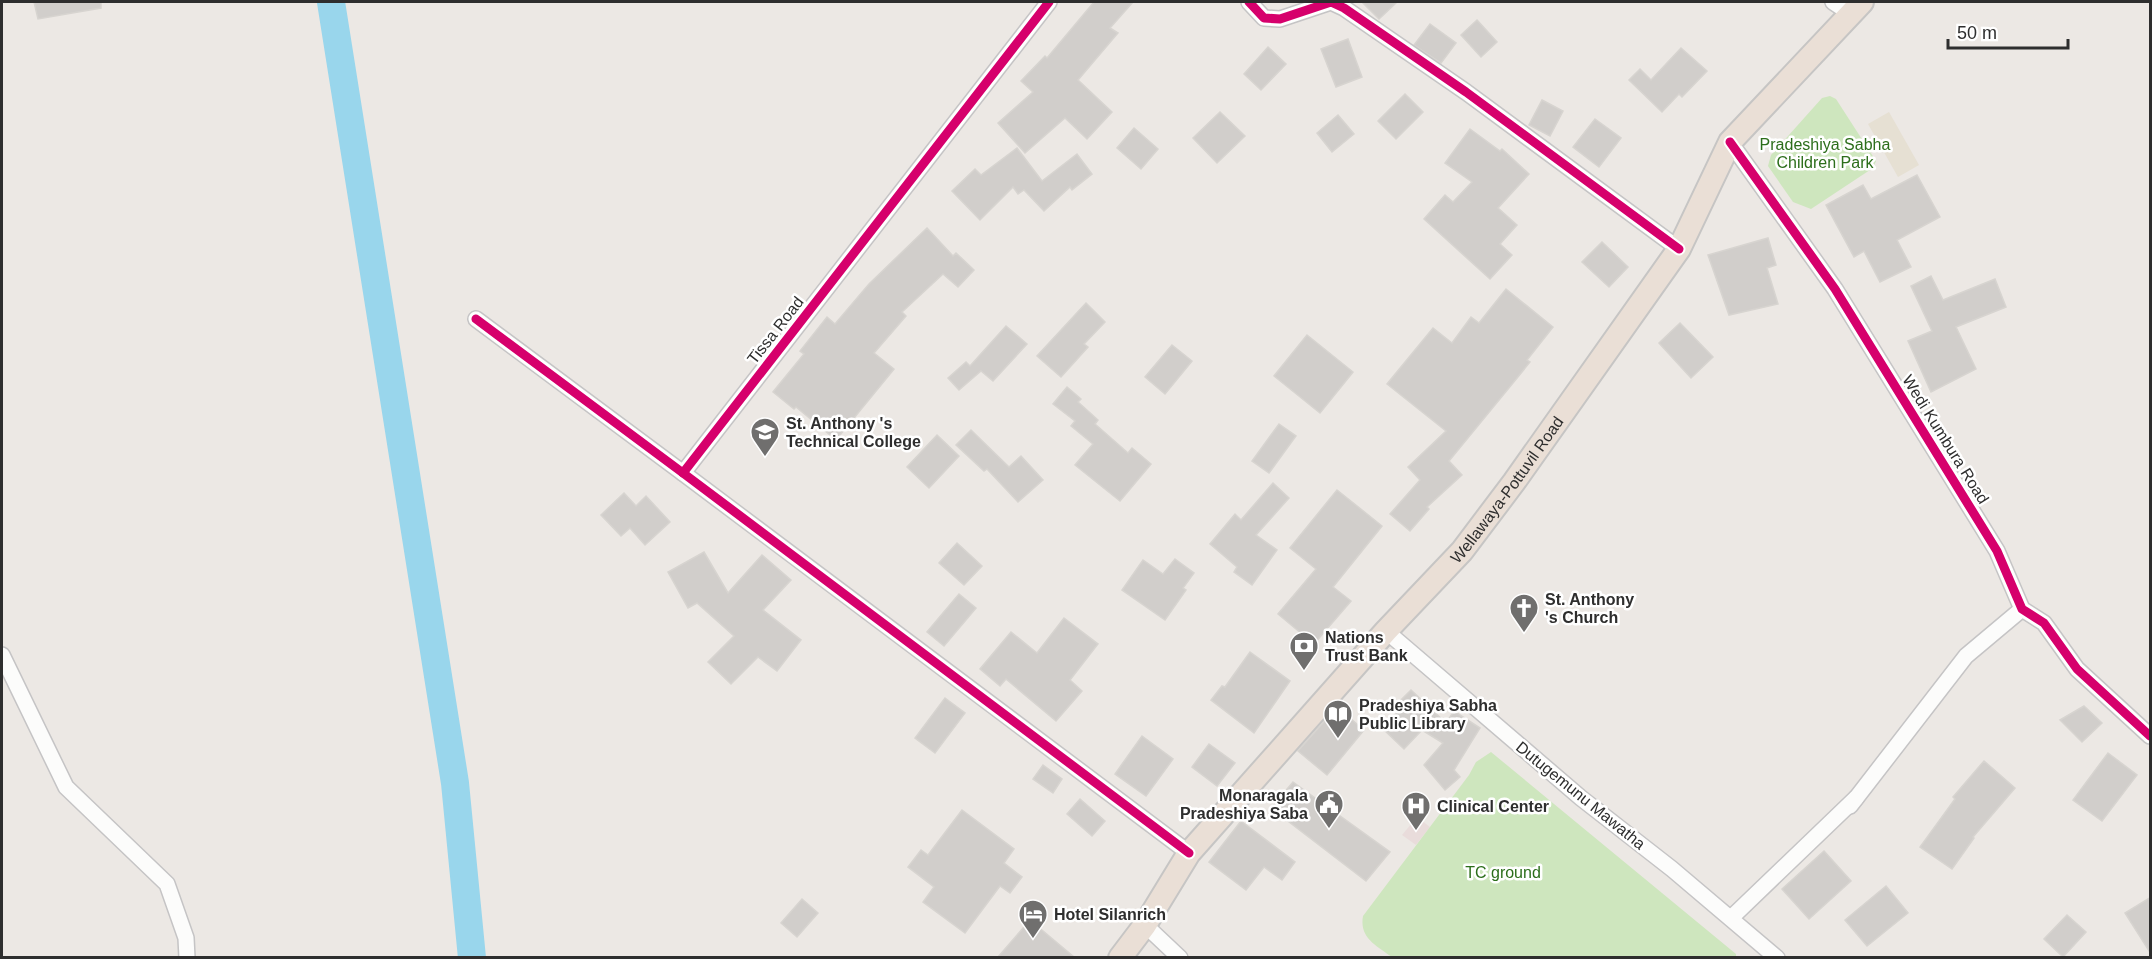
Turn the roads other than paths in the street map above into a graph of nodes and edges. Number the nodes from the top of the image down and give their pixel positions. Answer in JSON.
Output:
{"nodes":[{"id":1,"x":1048,"y":2,"type":"edge"},
{"id":2,"x":1249,"y":2,"type":"edge"},
{"id":3,"x":1849,"y":6,"type":"edge"},
{"id":4,"x":1730,"y":142,"type":"junction"},
{"id":5,"x":1679,"y":249,"type":"junction"},
{"id":6,"x":476,"y":319,"type":"dead end"},
{"id":7,"x":683,"y":473,"type":"junction"},
{"id":8,"x":2022,"y":609,"type":"junction"},
{"id":9,"x":1386,"y":631,"type":"junction"},
{"id":10,"x":2,"y":655,"type":"edge"},
{"id":11,"x":2151,"y":736,"type":"edge"},
{"id":12,"x":1188,"y":853,"type":"junction"},
{"id":13,"x":1731,"y":918,"type":"junction"},
{"id":14,"x":1145,"y":924,"type":"junction"},
{"id":15,"x":187,"y":957,"type":"edge"},
{"id":16,"x":1120,"y":957,"type":"edge"},
{"id":17,"x":1180,"y":957,"type":"edge"},
{"id":18,"x":1777,"y":957,"type":"edge"}],
"edges":[{"from":1,"to":7,"type":"street","name":"Tissa Road"},
{"from":2,"to":5,"type":"street"},
{"from":3,"to":4,"type":"highway","name":"Wellawaya-Pottuvil Road"},
{"from":4,"to":5,"type":"highway","name":"Wellawaya-Pottuvil Road"},
{"from":4,"to":8,"type":"street","name":"Wedi Kumbura Road"},
{"from":5,"to":9,"type":"highway","name":"Wellawaya-Pottuvil Road"},
{"from":6,"to":7,"type":"street"},
{"from":7,"to":12,"type":"street"},
{"from":8,"to":11,"type":"street"},
{"from":8,"to":13,"type":"street"},
{"from":9,"to":12,"type":"highway","name":"Wellawaya-Pottuvil Road"},
{"from":9,"to":13,"type":"street","name":"Dutugemunu Mawatha"},
{"from":10,"to":15,"type":"street"},
{"from":12,"to":14,"type":"highway","name":"Wellawaya-Pottuvil Road"},
{"from":13,"to":18,"type":"street","name":"Dutugemunu Mawatha"},
{"from":14,"to":16,"type":"highway","name":"Wellawaya-Pottuvil Road"},
{"from":14,"to":17,"type":"street"}]}
